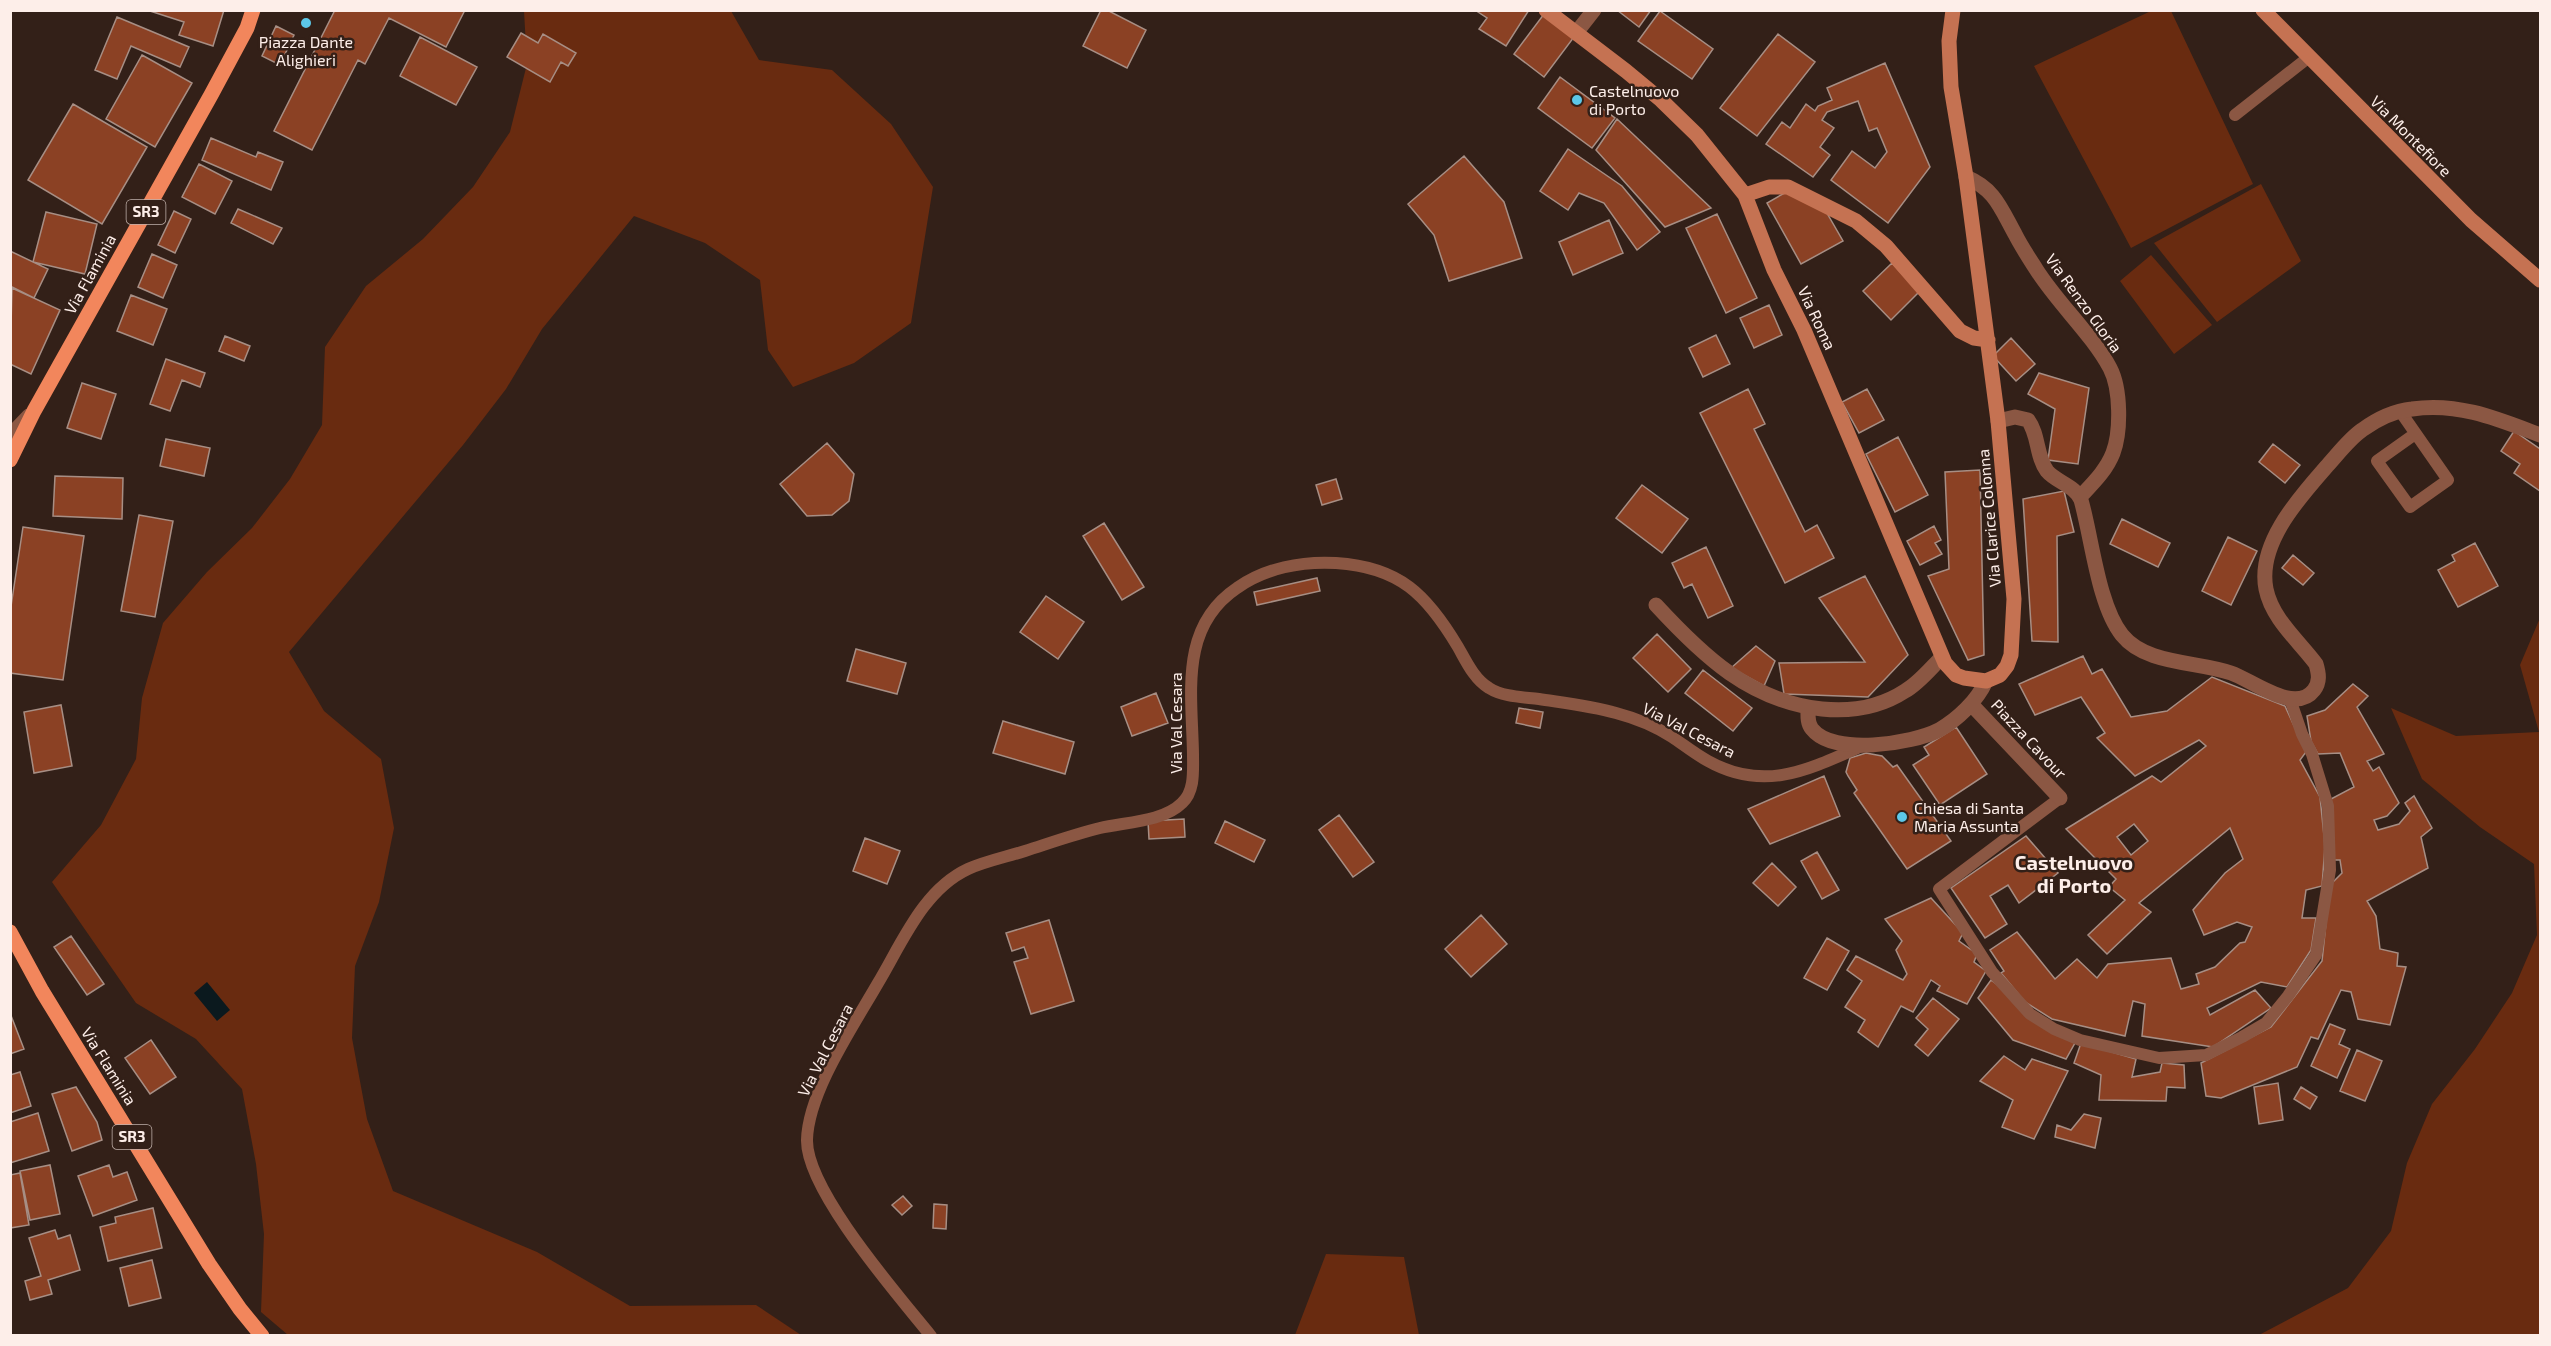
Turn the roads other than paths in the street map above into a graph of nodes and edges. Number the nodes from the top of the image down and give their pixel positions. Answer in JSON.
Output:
{"nodes":[{"id":1,"x":254,"y":10,"type":"edge"},
{"id":2,"x":1546,"y":10,"type":"edge"},
{"id":3,"x":1594,"y":10,"type":"edge"},
{"id":4,"x":1953,"y":10,"type":"edge"},
{"id":5,"x":2263,"y":10,"type":"edge"},
{"id":6,"x":1576,"y":33,"type":"junction"},
{"id":7,"x":2308,"y":57,"type":"junction"},
{"id":8,"x":2235,"y":115,"type":"dead end"},
{"id":9,"x":1966,"y":177,"type":"junction"},
{"id":10,"x":1745,"y":195,"type":"junction"},
{"id":11,"x":2541,"y":280,"type":"edge"},
{"id":12,"x":1988,"y":340,"type":"junction"},
{"id":13,"x":34,"y":411,"type":"junction"},
{"id":14,"x":2400,"y":411,"type":"junction"},
{"id":15,"x":1998,"y":421,"type":"junction"},
{"id":16,"x":2415,"y":434,"type":"junction"},
{"id":17,"x":2541,"y":435,"type":"edge"},
{"id":18,"x":10,"y":436,"type":"edge"},
{"id":19,"x":10,"y":460,"type":"edge"},
{"id":20,"x":2080,"y":497,"type":"junction"},
{"id":21,"x":1656,"y":605,"type":"dead end"},
{"id":22,"x":1942,"y":657,"type":"junction"},
{"id":23,"x":1986,"y":681,"type":"junction"},
{"id":24,"x":2290,"y":699,"type":"junction"},
{"id":25,"x":1971,"y":704,"type":"junction"},
{"id":26,"x":1808,"y":707,"type":"junction"},
{"id":27,"x":1866,"y":744,"type":"junction"},
{"id":28,"x":2060,"y":798,"type":"joint"},
{"id":29,"x":11,"y":938,"type":"edge"},
{"id":30,"x":262,"y":1335,"type":"edge"},
{"id":31,"x":931,"y":1335,"type":"edge"}],
"edges":[{"from":1,"to":13,"type":"main road","name":"Via Flaminia","number":"SR3"},
{"from":2,"to":6,"type":"main road","name":"Via Roma"},
{"from":3,"to":6,"type":"street"},
{"from":4,"to":9,"type":"main road"},
{"from":5,"to":7,"type":"main road","name":"Via Montefiore"},
{"from":6,"to":10,"type":"main road","name":"Via Roma"},
{"from":7,"to":8,"type":"lane"},
{"from":7,"to":11,"type":"main road","name":"Via Montefiore"},
{"from":9,"to":12,"type":"main road"},
{"from":9,"to":20,"type":"street","name":"Via Renzo Gloria"},
{"from":10,"to":12,"type":"main road"},
{"from":10,"to":22,"type":"main road","name":"Via Roma"},
{"from":12,"to":15,"type":"main road","name":"Via Clarice Colonna"},
{"from":13,"to":18,"type":"street"},
{"from":13,"to":19,"type":"main road","name":"Via Flaminia","number":"SR3"},
{"from":14,"to":16,"type":"lane"},
{"from":14,"to":17,"type":"street"},
{"from":14,"to":24,"type":"street"},
{"from":15,"to":20,"type":"street"},
{"from":15,"to":23,"type":"main road","name":"Via Clarice Colonna"},
{"from":16,"to":16,"type":"lane"},
{"from":20,"to":24,"type":"street"},
{"from":21,"to":26,"type":"street"},
{"from":22,"to":23,"type":"main road","name":"Via Roma"},
{"from":22,"to":26,"type":"street"},
{"from":23,"to":25,"type":"street","name":"Piazza Cavour"},
{"from":24,"to":28,"type":"lane"},
{"from":25,"to":27,"type":"street","name":"Piazza Cavour"},
{"from":25,"to":28,"type":"street","name":"Piazza Cavour"},
{"from":26,"to":27,"type":"street","name":"Piazza Cavour"},
{"from":27,"to":31,"type":"lane","name":"Via Val Cesara"},
{"from":29,"to":30,"type":"main road","name":"Via Flaminia","number":"SR3"}]}
